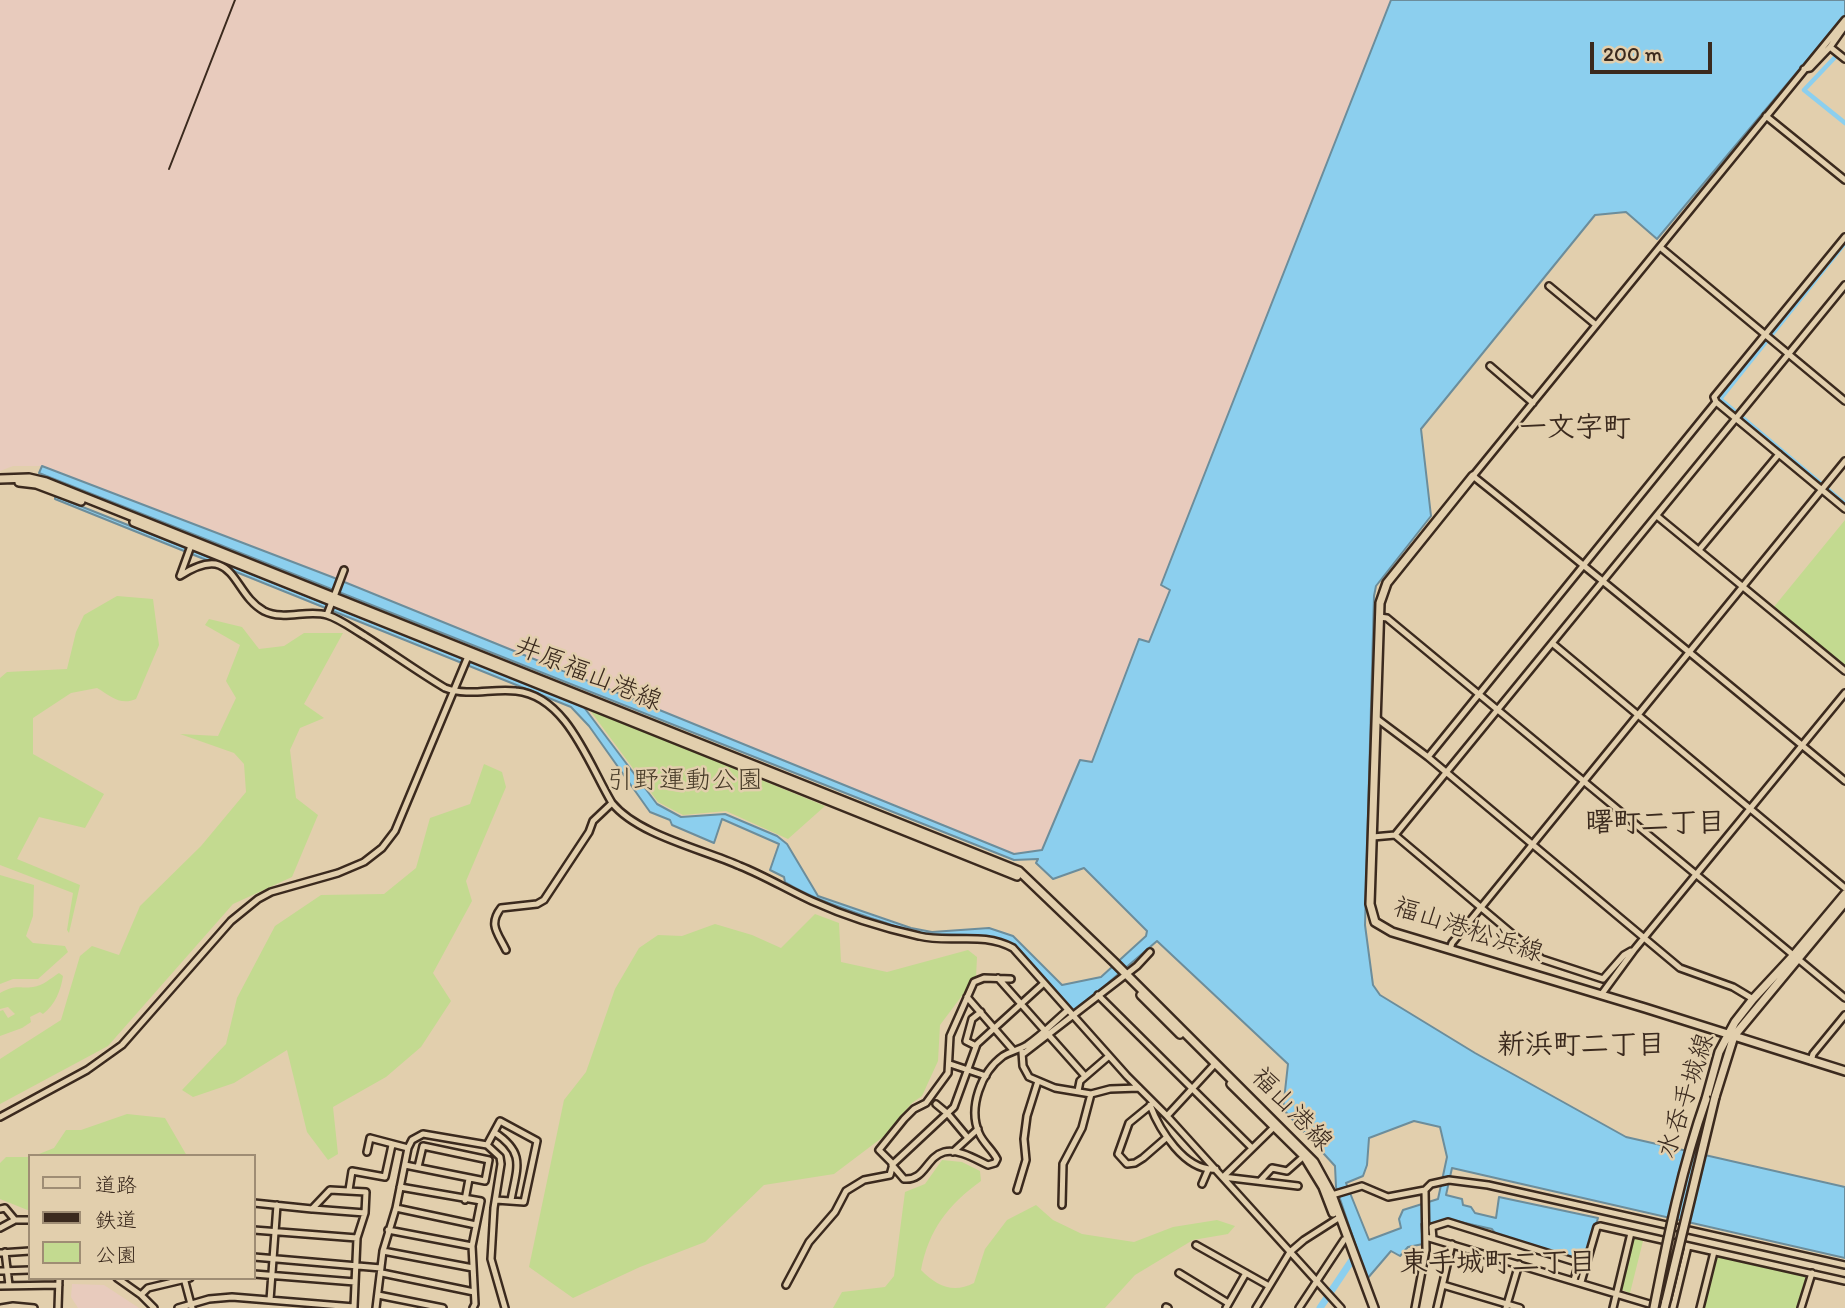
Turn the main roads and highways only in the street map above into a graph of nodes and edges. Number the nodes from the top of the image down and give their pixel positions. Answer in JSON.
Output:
{"nodes":[{"id":1,"x":1473,"y":476,"type":"road end"},
{"id":2,"x":0,"y":482,"type":"edge"},
{"id":3,"x":1845,"y":894,"type":"edge"},
{"id":4,"x":1845,"y":902,"type":"edge"},
{"id":5,"x":1795,"y":958,"type":"junction"},
{"id":6,"x":1123,"y":974,"type":"junction"},
{"id":7,"x":1731,"y":1035,"type":"junction"},
{"id":8,"x":1845,"y":1072,"type":"edge"},
{"id":9,"x":1338,"y":1218,"type":"junction"},
{"id":10,"x":1665,"y":1304,"type":"edge"},
{"id":11,"x":1372,"y":1308,"type":"edge"},
{"id":12,"x":1654,"y":1308,"type":"edge"}],
"edges":[{"from":1,"to":7,"type":"main road","name":"福山港松浜線"},
{"from":2,"to":6,"type":"main road","name":"井原福山港線"},
{"from":3,"to":5,"type":"main road","name":"水呑手城線"},
{"from":4,"to":5,"type":"main road","name":"水呑手城線"},
{"from":5,"to":7,"type":"main road","name":"水呑手城線"},
{"from":5,"to":7,"type":"main road","name":"水呑手城線"},
{"from":6,"to":9,"type":"main road","name":"福山港線"},
{"from":6,"to":9,"type":"main road","name":"福山港線"},
{"from":7,"to":8,"type":"main road","name":"福山港松浜線"},
{"from":7,"to":10,"type":"main road","name":"水呑手城線","bridge":true},
{"from":7,"to":12,"type":"main road","name":"水呑手城線","bridge":true},
{"from":9,"to":11,"type":"main road","name":"福山港線"}]}
